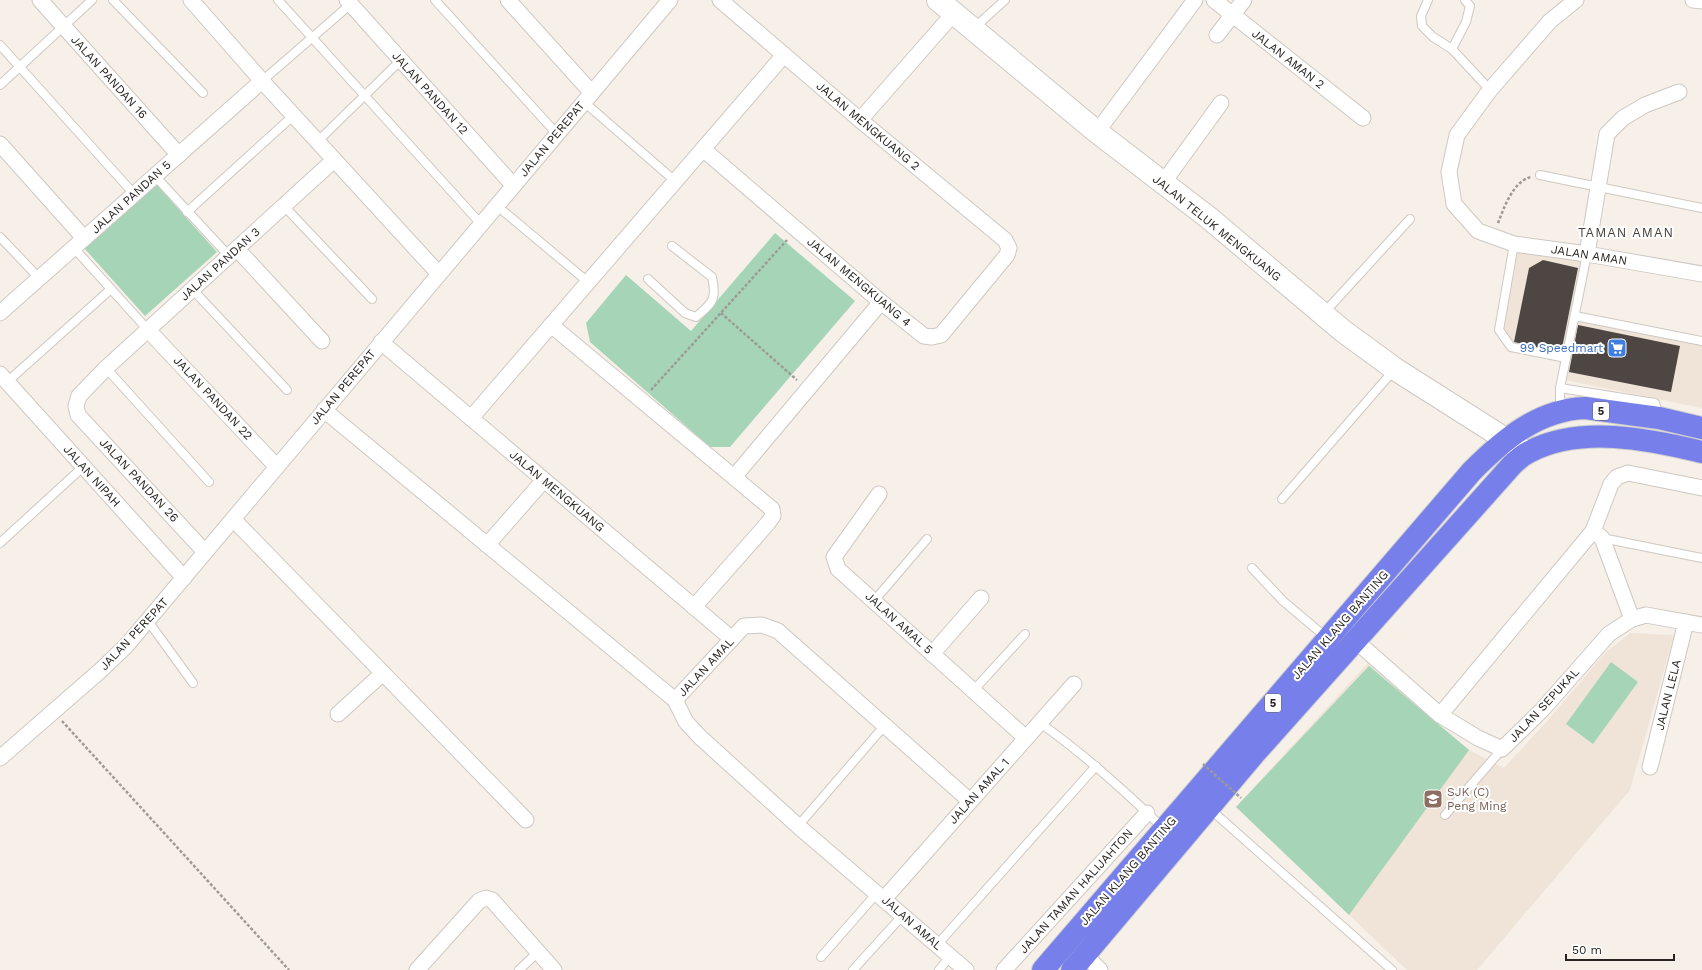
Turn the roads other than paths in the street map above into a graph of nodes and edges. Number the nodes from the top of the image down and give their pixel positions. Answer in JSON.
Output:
{"nodes":[{"id":1,"x":40,"y":0,"type":"edge"},
{"id":2,"x":92,"y":0,"type":"edge"},
{"id":3,"x":113,"y":0,"type":"edge"},
{"id":4,"x":191,"y":0,"type":"edge"},
{"id":5,"x":278,"y":0,"type":"edge"},
{"id":6,"x":435,"y":0,"type":"edge"},
{"id":7,"x":508,"y":0,"type":"edge"},
{"id":8,"x":670,"y":0,"type":"edge"},
{"id":9,"x":720,"y":0,"type":"edge"},
{"id":10,"x":1005,"y":0,"type":"edge"},
{"id":11,"x":1195,"y":0,"type":"edge"},
{"id":12,"x":1214,"y":0,"type":"edge"},
{"id":13,"x":1244,"y":0,"type":"edge"},
{"id":14,"x":1428,"y":0,"type":"edge"},
{"id":15,"x":1465,"y":0,"type":"edge"},
{"id":16,"x":1576,"y":0,"type":"edge"},
{"id":17,"x":1693,"y":0,"type":"edge"},
{"id":18,"x":351,"y":1,"type":"edge"},
{"id":19,"x":1702,"y":1,"type":"edge"},
{"id":20,"x":946,"y":7,"type":"edge"},
{"id":21,"x":1233,"y":15,"type":"junction"},
{"id":22,"x":64,"y":26,"type":"junction"},
{"id":23,"x":974,"y":29,"type":"junction"},
{"id":24,"x":1218,"y":35,"type":"dead end"},
{"id":25,"x":312,"y":37,"type":"junction"},
{"id":26,"x":0,"y":45,"type":"edge"},
{"id":27,"x":1452,"y":49,"type":"junction"},
{"id":28,"x":784,"y":55,"type":"junction"},
{"id":29,"x":401,"y":60,"type":"junction"},
{"id":30,"x":20,"y":67,"type":"junction"},
{"id":31,"x":262,"y":81,"type":"junction"},
{"id":32,"x":0,"y":85,"type":"edge"},
{"id":33,"x":1490,"y":90,"type":"junction"},
{"id":34,"x":1679,"y":92,"type":"dead end"},
{"id":35,"x":202,"y":93,"type":"dead end"},
{"id":36,"x":365,"y":95,"type":"junction"},
{"id":37,"x":588,"y":97,"type":"junction"},
{"id":38,"x":1221,"y":103,"type":"dead end"},
{"id":39,"x":294,"y":115,"type":"junction"},
{"id":40,"x":1363,"y":118,"type":"dead end"},
{"id":41,"x":860,"y":120,"type":"junction"},
{"id":42,"x":1098,"y":132,"type":"junction"},
{"id":43,"x":557,"y":134,"type":"junction"},
{"id":44,"x":318,"y":141,"type":"junction"},
{"id":45,"x":0,"y":144,"type":"edge"},
{"id":46,"x":703,"y":149,"type":"junction"},
{"id":47,"x":179,"y":154,"type":"junction"},
{"id":48,"x":334,"y":160,"type":"junction"},
{"id":49,"x":1540,"y":175,"type":"road end"},
{"id":50,"x":155,"y":176,"type":"junction"},
{"id":51,"x":675,"y":181,"type":"junction"},
{"id":52,"x":1163,"y":183,"type":"junction"},
{"id":53,"x":513,"y":185,"type":"junction"},
{"id":54,"x":1598,"y":187,"type":"junction"},
{"id":55,"x":134,"y":194,"type":"junction"},
{"id":56,"x":496,"y":205,"type":"junction"},
{"id":57,"x":284,"y":206,"type":"junction"},
{"id":58,"x":1702,"y":208,"type":"edge"},
{"id":59,"x":188,"y":212,"type":"junction"},
{"id":60,"x":1410,"y":219,"type":"dead end"},
{"id":61,"x":481,"y":224,"type":"junction"},
{"id":62,"x":0,"y":237,"type":"edge"},
{"id":63,"x":79,"y":243,"type":"junction"},
{"id":64,"x":1514,"y":244,"type":"junction"},
{"id":65,"x":672,"y":246,"type":"dead end"},
{"id":66,"x":233,"y":253,"type":"junction"},
{"id":67,"x":1587,"y":254,"type":"junction"},
{"id":68,"x":1007,"y":255,"type":"joint"},
{"id":69,"x":438,"y":274,"type":"junction"},
{"id":70,"x":1702,"y":274,"type":"edge"},
{"id":71,"x":39,"y":278,"type":"junction"},
{"id":72,"x":648,"y":279,"type":"dead end"},
{"id":73,"x":588,"y":282,"type":"junction"},
{"id":74,"x":111,"y":289,"type":"junction"},
{"id":75,"x":192,"y":289,"type":"junction"},
{"id":76,"x":372,"y":299,"type":"dead end"},
{"id":77,"x":881,"y":302,"type":"junction"},
{"id":78,"x":0,"y":313,"type":"edge"},
{"id":79,"x":1323,"y":315,"type":"junction"},
{"id":80,"x":1575,"y":316,"type":"junction"},
{"id":81,"x":551,"y":325,"type":"junction"},
{"id":82,"x":148,"y":330,"type":"junction"},
{"id":83,"x":322,"y":341,"type":"dead end"},
{"id":84,"x":1702,"y":341,"type":"edge"},
{"id":85,"x":381,"y":342,"type":"junction"},
{"id":86,"x":1566,"y":358,"type":"junction"},
{"id":87,"x":106,"y":368,"type":"junction"},
{"id":88,"x":1395,"y":369,"type":"junction"},
{"id":89,"x":4,"y":378,"type":"edge"},
{"id":90,"x":1560,"y":388,"type":"junction"},
{"id":91,"x":287,"y":390,"type":"dead end"},
{"id":92,"x":76,"y":406,"type":"joint"},
{"id":93,"x":324,"y":410,"type":"junction"},
{"id":94,"x":1560,"y":412,"type":"junction"},
{"id":95,"x":471,"y":418,"type":"junction"},
{"id":96,"x":1659,"y":418,"type":"junction"},
{"id":97,"x":1702,"y":428,"type":"edge"},
{"id":98,"x":1507,"y":439,"type":"junction"},
{"id":99,"x":1527,"y":452,"type":"junction"},
{"id":100,"x":1702,"y":452,"type":"edge"},
{"id":101,"x":83,"y":467,"type":"junction"},
{"id":102,"x":277,"y":467,"type":"junction"},
{"id":103,"x":734,"y":477,"type":"junction"},
{"id":104,"x":544,"y":480,"type":"junction"},
{"id":105,"x":209,"y":482,"type":"dead end"},
{"id":106,"x":1702,"y":488,"type":"edge"},
{"id":107,"x":879,"y":494,"type":"dead end"},
{"id":108,"x":1282,"y":500,"type":"dead end"},
{"id":109,"x":233,"y":519,"type":"junction"},
{"id":110,"x":1597,"y":535,"type":"junction"},
{"id":111,"x":927,"y":539,"type":"dead end"},
{"id":112,"x":0,"y":543,"type":"edge"},
{"id":113,"x":487,"y":545,"type":"junction"},
{"id":114,"x":205,"y":552,"type":"junction"},
{"id":115,"x":1702,"y":558,"type":"edge"},
{"id":116,"x":1252,"y":568,"type":"dead end"},
{"id":117,"x":184,"y":578,"type":"junction"},
{"id":118,"x":981,"y":598,"type":"dead end"},
{"id":119,"x":874,"y":601,"type":"junction"},
{"id":120,"x":694,"y":607,"type":"junction"},
{"id":121,"x":1632,"y":619,"type":"junction"},
{"id":122,"x":148,"y":621,"type":"junction"},
{"id":123,"x":1686,"y":622,"type":"junction"},
{"id":124,"x":1702,"y":625,"type":"edge"},
{"id":125,"x":1025,"y":634,"type":"dead end"},
{"id":126,"x":1328,"y":638,"type":"junction"},
{"id":127,"x":732,"y":639,"type":"junction"},
{"id":128,"x":1356,"y":641,"type":"junction"},
{"id":129,"x":932,"y":654,"type":"junction"},
{"id":130,"x":383,"y":673,"type":"junction"},
{"id":131,"x":193,"y":683,"type":"dead end"},
{"id":132,"x":1074,"y":684,"type":"dead end"},
{"id":133,"x":973,"y":691,"type":"junction"},
{"id":134,"x":675,"y":700,"type":"junction"},
{"id":135,"x":338,"y":714,"type":"dead end"},
{"id":136,"x":1440,"y":715,"type":"junction"},
{"id":137,"x":1040,"y":723,"type":"junction"},
{"id":138,"x":885,"y":725,"type":"junction"},
{"id":139,"x":1026,"y":738,"type":"junction"},
{"id":140,"x":1502,"y":749,"type":"junction"},
{"id":141,"x":0,"y":758,"type":"edge"},
{"id":142,"x":1096,"y":766,"type":"junction"},
{"id":143,"x":1650,"y":767,"type":"dead end"},
{"id":144,"x":970,"y":802,"type":"junction"},
{"id":145,"x":1209,"y":808,"type":"junction"},
{"id":146,"x":1147,"y":813,"type":"junction"},
{"id":147,"x":1445,"y":815,"type":"dead end"},
{"id":148,"x":526,"y":820,"type":"dead end"},
{"id":149,"x":798,"y":826,"type":"junction"},
{"id":150,"x":1164,"y":829,"type":"junction"},
{"id":151,"x":880,"y":896,"type":"junction"},
{"id":152,"x":903,"y":915,"type":"junction"},
{"id":153,"x":937,"y":945,"type":"junction"},
{"id":154,"x":538,"y":952,"type":"junction"},
{"id":155,"x":950,"y":956,"type":"junction"},
{"id":156,"x":821,"y":957,"type":"dead end"},
{"id":157,"x":1078,"y":962,"type":"edge"},
{"id":158,"x":417,"y":970,"type":"edge"},
{"id":159,"x":519,"y":970,"type":"edge"},
{"id":160,"x":554,"y":970,"type":"edge"},
{"id":161,"x":853,"y":970,"type":"edge"},
{"id":162,"x":940,"y":970,"type":"edge"},
{"id":163,"x":966,"y":970,"type":"edge"},
{"id":164,"x":1004,"y":970,"type":"edge"},
{"id":165,"x":1043,"y":970,"type":"edge"},
{"id":166,"x":1100,"y":970,"type":"edge"},
{"id":167,"x":1392,"y":970,"type":"edge"}],
"edges":[{"from":1,"to":22,"type":"street","name":"JALAN PANDAN 16"},
{"from":2,"to":22,"type":"lane"},
{"from":3,"to":35,"type":"lane"},
{"from":4,"to":31,"type":"street"},
{"from":5,"to":25,"type":"lane"},
{"from":6,"to":43,"type":"lane"},
{"from":7,"to":37,"type":"street"},
{"from":8,"to":37,"type":"street","name":"JALAN PEREPAT"},
{"from":9,"to":28,"type":"street","name":"JALAN MENGKUANG 2"},
{"from":10,"to":23,"type":"lane"},
{"from":11,"to":42,"type":"street"},
{"from":12,"to":21,"type":"street","name":"JALAN AMAN 2"},
{"from":13,"to":21,"type":"street"},
{"from":14,"to":27,"type":"lane"},
{"from":15,"to":27,"type":"lane"},
{"from":16,"to":33,"type":"street"},
{"from":17,"to":19,"type":"street"},
{"from":18,"to":25,"type":"lane"},
{"from":18,"to":29,"type":"street","name":"JALAN PANDAN 12"},
{"from":20,"to":23,"type":"street","name":"JALAN TELUK MENGKUANG"},
{"from":20,"to":41,"type":"street"},
{"from":21,"to":24,"type":"street"},
{"from":21,"to":40,"type":"street","name":"JALAN AMAN 2"},
{"from":22,"to":30,"type":"lane"},
{"from":22,"to":47,"type":"street","name":"JALAN PANDAN 16"},
{"from":23,"to":42,"type":"street","name":"JALAN TELUK MENGKUANG"},
{"from":25,"to":31,"type":"lane"},
{"from":25,"to":36,"type":"lane"},
{"from":26,"to":30,"type":"lane"},
{"from":27,"to":33,"type":"lane"},
{"from":28,"to":41,"type":"street","name":"JALAN MENGKUANG 2"},
{"from":28,"to":46,"type":"street"},
{"from":29,"to":36,"type":"lane"},
{"from":29,"to":53,"type":"street","name":"JALAN PANDAN 12"},
{"from":30,"to":32,"type":"lane"},
{"from":30,"to":55,"type":"lane"},
{"from":31,"to":39,"type":"street"},
{"from":31,"to":47,"type":"street","name":"JALAN PANDAN 5"},
{"from":33,"to":64,"type":"street","name":"JALAN AMAN"},
{"from":34,"to":54,"type":"street"},
{"from":36,"to":44,"type":"lane"},
{"from":36,"to":61,"type":"lane"},
{"from":37,"to":43,"type":"street","name":"JALAN PEREPAT"},
{"from":37,"to":51,"type":"lane"},
{"from":38,"to":52,"type":"street"},
{"from":39,"to":44,"type":"street"},
{"from":39,"to":59,"type":"lane"},
{"from":41,"to":68,"type":"street","name":"JALAN MENGKUANG 2"},
{"from":42,"to":52,"type":"street","name":"JALAN TELUK MENGKUANG"},
{"from":43,"to":53,"type":"street","name":"JALAN PEREPAT"},
{"from":44,"to":48,"type":"street"},
{"from":45,"to":63,"type":"street"},
{"from":46,"to":51,"type":"street"},
{"from":46,"to":77,"type":"street","name":"JALAN MENGKUANG 4"},
{"from":47,"to":50,"type":"street","name":"JALAN PANDAN 5"},
{"from":48,"to":57,"type":"street","name":"JALAN PANDAN 3"},
{"from":48,"to":69,"type":"street"},
{"from":49,"to":54,"type":"lane"},
{"from":50,"to":55,"type":"street","name":"JALAN PANDAN 5"},
{"from":50,"to":59,"type":"lane"},
{"from":51,"to":73,"type":"street"},
{"from":52,"to":79,"type":"street","name":"JALAN TELUK MENGKUANG"},
{"from":53,"to":56,"type":"street","name":"JALAN PEREPAT"},
{"from":54,"to":58,"type":"lane"},
{"from":54,"to":67,"type":"street"},
{"from":55,"to":63,"type":"street","name":"JALAN PANDAN 5"},
{"from":56,"to":61,"type":"street","name":"JALAN PEREPAT"},
{"from":56,"to":73,"type":"lane"},
{"from":57,"to":66,"type":"street","name":"JALAN PANDAN 3"},
{"from":57,"to":76,"type":"lane"},
{"from":59,"to":66,"type":"lane"},
{"from":60,"to":79,"type":"lane"},
{"from":61,"to":69,"type":"street","name":"JALAN PEREPAT"},
{"from":62,"to":71,"type":"lane"},
{"from":63,"to":71,"type":"street","name":"JALAN PANDAN 5"},
{"from":63,"to":74,"type":"lane"},
{"from":64,"to":67,"type":"street","name":"JALAN AMAN"},
{"from":64,"to":86,"type":"lane"},
{"from":65,"to":72,"type":"lane"},
{"from":66,"to":75,"type":"street","name":"JALAN PANDAN 3"},
{"from":66,"to":83,"type":"street"},
{"from":67,"to":70,"type":"street","name":"JALAN AMAN"},
{"from":67,"to":80,"type":"lane"},
{"from":68,"to":77,"type":"street","name":"JALAN MENGKUANG 4"},
{"from":69,"to":85,"type":"street","name":"JALAN PEREPAT"},
{"from":71,"to":78,"type":"street","name":"JALAN PANDAN 5"},
{"from":73,"to":81,"type":"street"},
{"from":74,"to":82,"type":"lane"},
{"from":74,"to":89,"type":"lane"},
{"from":75,"to":82,"type":"street","name":"JALAN PANDAN 3"},
{"from":75,"to":91,"type":"lane"},
{"from":77,"to":103,"type":"street"},
{"from":79,"to":88,"type":"street","name":"JALAN TELUK MENGKUANG"},
{"from":80,"to":84,"type":"lane"},
{"from":80,"to":86,"type":"lane"},
{"from":81,"to":95,"type":"street"},
{"from":81,"to":103,"type":"street"},
{"from":82,"to":87,"type":"street","name":"JALAN PANDAN 3"},
{"from":82,"to":102,"type":"street","name":"JALAN PANDAN 22"},
{"from":85,"to":93,"type":"street","name":"JALAN PEREPAT"},
{"from":85,"to":95,"type":"street","name":"JALAN MENGKUANG"},
{"from":86,"to":90,"type":"lane"},
{"from":87,"to":92,"type":"street","name":"JALAN PANDAN 3"},
{"from":87,"to":105,"type":"lane"},
{"from":88,"to":98,"type":"street","name":"JALAN TELUK MENGKUANG"},
{"from":88,"to":108,"type":"lane"},
{"from":89,"to":101,"type":"street","name":"JALAN NIPAH"},
{"from":90,"to":94,"type":"lane"},
{"from":90,"to":96,"type":"lane"},
{"from":92,"to":114,"type":"street","name":"JALAN PANDAN 26"},
{"from":93,"to":102,"type":"street","name":"JALAN PEREPAT"},
{"from":93,"to":113,"type":"street"},
{"from":94,"to":96,"type":"highway","name":"JALAN KLANG BANTING","number":"5"},
{"from":94,"to":98,"type":"highway","name":"JALAN KLANG BANTING","number":"5"},
{"from":95,"to":104,"type":"street","name":"JALAN MENGKUANG"},
{"from":96,"to":97,"type":"highway","name":"JALAN KLANG BANTING","number":"5"},
{"from":98,"to":99,"type":"street","name":"JALAN TELUK MENGKUANG"},
{"from":98,"to":126,"type":"highway","name":"JALAN KLANG BANTING","number":"5"},
{"from":99,"to":100,"type":"highway","name":"JALAN KLANG BANTING","number":"5"},
{"from":99,"to":128,"type":"highway","name":"JALAN KLANG BANTING","number":"5"},
{"from":101,"to":112,"type":"lane"},
{"from":101,"to":117,"type":"street","name":"JALAN NIPAH"},
{"from":102,"to":109,"type":"street","name":"JALAN PEREPAT"},
{"from":103,"to":120,"type":"street"},
{"from":104,"to":113,"type":"street"},
{"from":104,"to":120,"type":"street","name":"JALAN MENGKUANG"},
{"from":106,"to":110,"type":"street"},
{"from":107,"to":119,"type":"street","name":"JALAN AMAL 5"},
{"from":109,"to":114,"type":"street","name":"JALAN PEREPAT"},
{"from":109,"to":130,"type":"street"},
{"from":110,"to":115,"type":"lane"},
{"from":110,"to":121,"type":"street"},
{"from":110,"to":136,"type":"street"},
{"from":111,"to":119,"type":"lane"},
{"from":113,"to":134,"type":"street"},
{"from":114,"to":117,"type":"street","name":"JALAN PEREPAT"},
{"from":116,"to":126,"type":"lane"},
{"from":117,"to":122,"type":"street","name":"JALAN PEREPAT"},
{"from":118,"to":129,"type":"street"},
{"from":119,"to":129,"type":"street","name":"JALAN AMAL 5"},
{"from":120,"to":127,"type":"street","name":"JALAN MENGKUANG"},
{"from":121,"to":123,"type":"street","name":"JALAN SEPUKAL"},
{"from":121,"to":140,"type":"street","name":"JALAN SEPUKAL"},
{"from":122,"to":131,"type":"lane"},
{"from":122,"to":141,"type":"street","name":"JALAN PEREPAT"},
{"from":123,"to":124,"type":"street","name":"JALAN SEPUKAL"},
{"from":123,"to":143,"type":"street","name":"JALAN LELA"},
{"from":125,"to":133,"type":"lane"},
{"from":126,"to":150,"type":"highway","name":"JALAN KLANG BANTING","number":"5"},
{"from":127,"to":134,"type":"street","name":"JALAN AMAL"},
{"from":127,"to":138,"type":"street","name":"JALAN AMAL"},
{"from":128,"to":136,"type":"street","name":"JALAN SEPUKAL"},
{"from":128,"to":145,"type":"highway","name":"JALAN KLANG BANTING","number":"5"},
{"from":129,"to":133,"type":"street","name":"JALAN AMAL 5"},
{"from":130,"to":135,"type":"street"},
{"from":130,"to":148,"type":"street"},
{"from":132,"to":137,"type":"street","name":"JALAN AMAL 1"},
{"from":133,"to":139,"type":"street","name":"JALAN AMAL 5"},
{"from":134,"to":149,"type":"street","name":"JALAN AMAL"},
{"from":136,"to":140,"type":"street","name":"JALAN SEPUKAL"},
{"from":137,"to":139,"type":"street","name":"JALAN AMAL 1"},
{"from":137,"to":142,"type":"lane"},
{"from":138,"to":144,"type":"street","name":"JALAN AMAL"},
{"from":138,"to":149,"type":"lane"},
{"from":139,"to":144,"type":"street","name":"JALAN AMAL 1"},
{"from":140,"to":147,"type":"lane"},
{"from":142,"to":146,"type":"lane"},
{"from":142,"to":153,"type":"lane"},
{"from":144,"to":151,"type":"street","name":"JALAN AMAL 1"},
{"from":145,"to":157,"type":"highway","name":"JALAN KLANG BANTING","number":"5"},
{"from":145,"to":167,"type":"lane"},
{"from":146,"to":150,"type":"lane"},
{"from":146,"to":164,"type":"street","name":"JALAN TAMAN HALIJAHTON"},
{"from":149,"to":151,"type":"street","name":"JALAN AMAL"},
{"from":150,"to":165,"type":"highway","name":"JALAN KLANG BANTING","number":"5"},
{"from":151,"to":152,"type":"street","name":"JALAN AMAL"},
{"from":151,"to":156,"type":"lane"},
{"from":152,"to":153,"type":"street","name":"JALAN AMAL"},
{"from":152,"to":161,"type":"lane"},
{"from":153,"to":155,"type":"street","name":"JALAN AMAL"},
{"from":154,"to":158,"type":"street"},
{"from":154,"to":159,"type":"lane"},
{"from":154,"to":160,"type":"street"},
{"from":155,"to":162,"type":"lane"},
{"from":155,"to":163,"type":"street","name":"JALAN AMAL"},
{"from":157,"to":166,"type":"street"}]}
